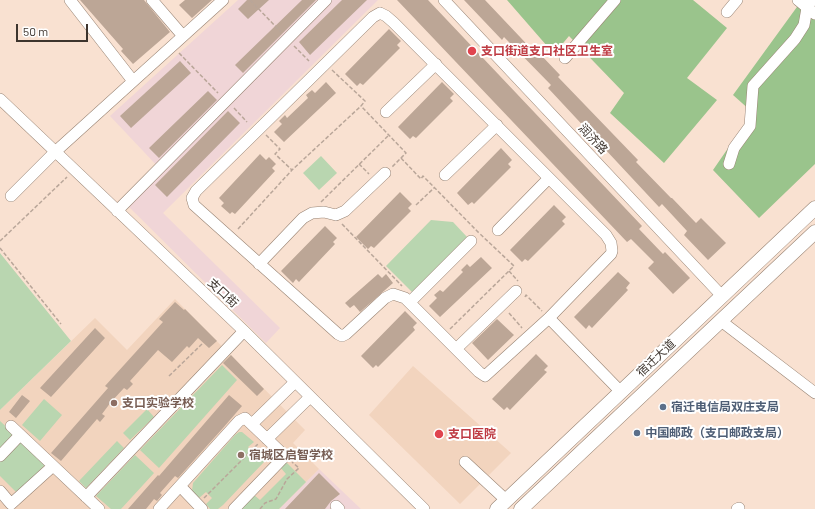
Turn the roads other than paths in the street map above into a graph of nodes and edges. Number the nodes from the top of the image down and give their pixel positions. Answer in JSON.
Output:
{"nodes":[{"id":1,"x":70,"y":0,"type":"edge"},
{"id":2,"x":152,"y":0,"type":"edge"},
{"id":3,"x":223,"y":0,"type":"edge"},
{"id":4,"x":326,"y":0,"type":"edge"},
{"id":5,"x":444,"y":0,"type":"edge"},
{"id":6,"x":615,"y":0,"type":"edge"},
{"id":7,"x":737,"y":0,"type":"edge"},
{"id":8,"x":798,"y":0,"type":"edge"},
{"id":9,"x":812,"y":7,"type":"edge"},
{"id":10,"x":726,"y":12,"type":"dead end"},
{"id":11,"x":183,"y":36,"type":"junction"},
{"id":12,"x":565,"y":58,"type":"dead end"},
{"id":13,"x":436,"y":64,"type":"junction"},
{"id":14,"x":133,"y":81,"type":"junction"},
{"id":15,"x":0,"y":99,"type":"edge"},
{"id":16,"x":386,"y":112,"type":"dead end"},
{"id":17,"x":497,"y":125,"type":"junction"},
{"id":18,"x":56,"y":152,"type":"junction"},
{"id":19,"x":729,"y":164,"type":"dead end"},
{"id":20,"x":385,"y":173,"type":"road end"},
{"id":21,"x":445,"y":175,"type":"dead end"},
{"id":22,"x":549,"y":178,"type":"junction"},
{"id":23,"x":11,"y":196,"type":"dead end"},
{"id":24,"x":815,"y":208,"type":"edge"},
{"id":25,"x":117,"y":211,"type":"junction"},
{"id":26,"x":498,"y":230,"type":"dead end"},
{"id":27,"x":815,"y":232,"type":"edge"},
{"id":28,"x":471,"y":241,"type":"road end"},
{"id":29,"x":259,"y":264,"type":"junction"},
{"id":30,"x":519,"y":295,"type":"road end"},
{"id":31,"x":722,"y":296,"type":"junction"},
{"id":32,"x":412,"y":300,"type":"junction"},
{"id":33,"x":548,"y":318,"type":"junction"},
{"id":34,"x":721,"y":321,"type":"junction"},
{"id":35,"x":244,"y":331,"type":"junction"},
{"id":36,"x":456,"y":349,"type":"junction"},
{"id":37,"x":295,"y":382,"type":"junction"},
{"id":38,"x":813,"y":389,"type":"edge"},
{"id":39,"x":621,"y":392,"type":"junction"},
{"id":40,"x":310,"y":397,"type":"junction"},
{"id":41,"x":252,"y":424,"type":"junction"},
{"id":42,"x":11,"y":426,"type":"dead end"},
{"id":43,"x":20,"y":435,"type":"junction"},
{"id":44,"x":266,"y":438,"type":"junction"},
{"id":45,"x":0,"y":456,"type":"edge"},
{"id":46,"x":465,"y":462,"type":"dead end"},
{"id":47,"x":53,"y":466,"type":"junction"},
{"id":48,"x":180,"y":486,"type":"junction"},
{"id":49,"x":0,"y":491,"type":"edge"},
{"id":50,"x":86,"y":497,"type":"junction"},
{"id":51,"x":502,"y":504,"type":"edge"},
{"id":52,"x":9,"y":507,"type":"edge"},
{"id":53,"x":200,"y":507,"type":"edge"},
{"id":54,"x":99,"y":509,"type":"edge"},
{"id":55,"x":159,"y":509,"type":"edge"},
{"id":56,"x":234,"y":509,"type":"edge"},
{"id":57,"x":424,"y":509,"type":"edge"},
{"id":58,"x":521,"y":509,"type":"edge"}],
"edges":[{"from":1,"to":14,"type":"street"},
{"from":2,"to":11,"type":"street"},
{"from":3,"to":11,"type":"street"},
{"from":4,"to":25,"type":"street"},
{"from":5,"to":31,"type":"street","name":"润济路"},
{"from":6,"to":12,"type":"street"},
{"from":7,"to":10,"type":"street"},
{"from":8,"to":9,"type":"street"},
{"from":9,"to":19,"type":"street"},
{"from":11,"to":14,"type":"street"},
{"from":13,"to":16,"type":"street"},
{"from":13,"to":17,"type":"street"},
{"from":13,"to":29,"type":"street"},
{"from":14,"to":18,"type":"street"},
{"from":15,"to":18,"type":"street","name":"支口街"},
{"from":17,"to":21,"type":"street"},
{"from":17,"to":22,"type":"street"},
{"from":18,"to":23,"type":"street"},
{"from":18,"to":25,"type":"street","name":"支口街"},
{"from":20,"to":29,"type":"street"},
{"from":22,"to":26,"type":"street"},
{"from":22,"to":33,"type":"street"},
{"from":24,"to":31,"type":"main road","name":"宿迁大道"},
{"from":25,"to":35,"type":"street","name":"支口街"},
{"from":27,"to":34,"type":"main road","name":"宿迁大道"},
{"from":28,"to":32,"type":"street"},
{"from":29,"to":32,"type":"street"},
{"from":30,"to":36,"type":"street"},
{"from":31,"to":39,"type":"main road","name":"宿迁大道"},
{"from":32,"to":36,"type":"street"},
{"from":33,"to":36,"type":"street"},
{"from":33,"to":39,"type":"street"},
{"from":34,"to":38,"type":"street"},
{"from":34,"to":58,"type":"main road","name":"宿迁大道"},
{"from":35,"to":37,"type":"street","name":"支口街"},
{"from":35,"to":50,"type":"street"},
{"from":37,"to":40,"type":"street","name":"支口街"},
{"from":37,"to":41,"type":"street"},
{"from":39,"to":51,"type":"main road","name":"宿迁大道"},
{"from":40,"to":44,"type":"street"},
{"from":40,"to":57,"type":"street","name":"支口街"},
{"from":41,"to":44,"type":"street"},
{"from":41,"to":48,"type":"street"},
{"from":42,"to":43,"type":"street"},
{"from":43,"to":45,"type":"street"},
{"from":43,"to":47,"type":"street"},
{"from":44,"to":56,"type":"street"},
{"from":46,"to":51,"type":"street"},
{"from":47,"to":50,"type":"street"},
{"from":47,"to":52,"type":"street"},
{"from":48,"to":53,"type":"street"},
{"from":48,"to":55,"type":"street"},
{"from":49,"to":52,"type":"street"},
{"from":50,"to":54,"type":"street"}]}
